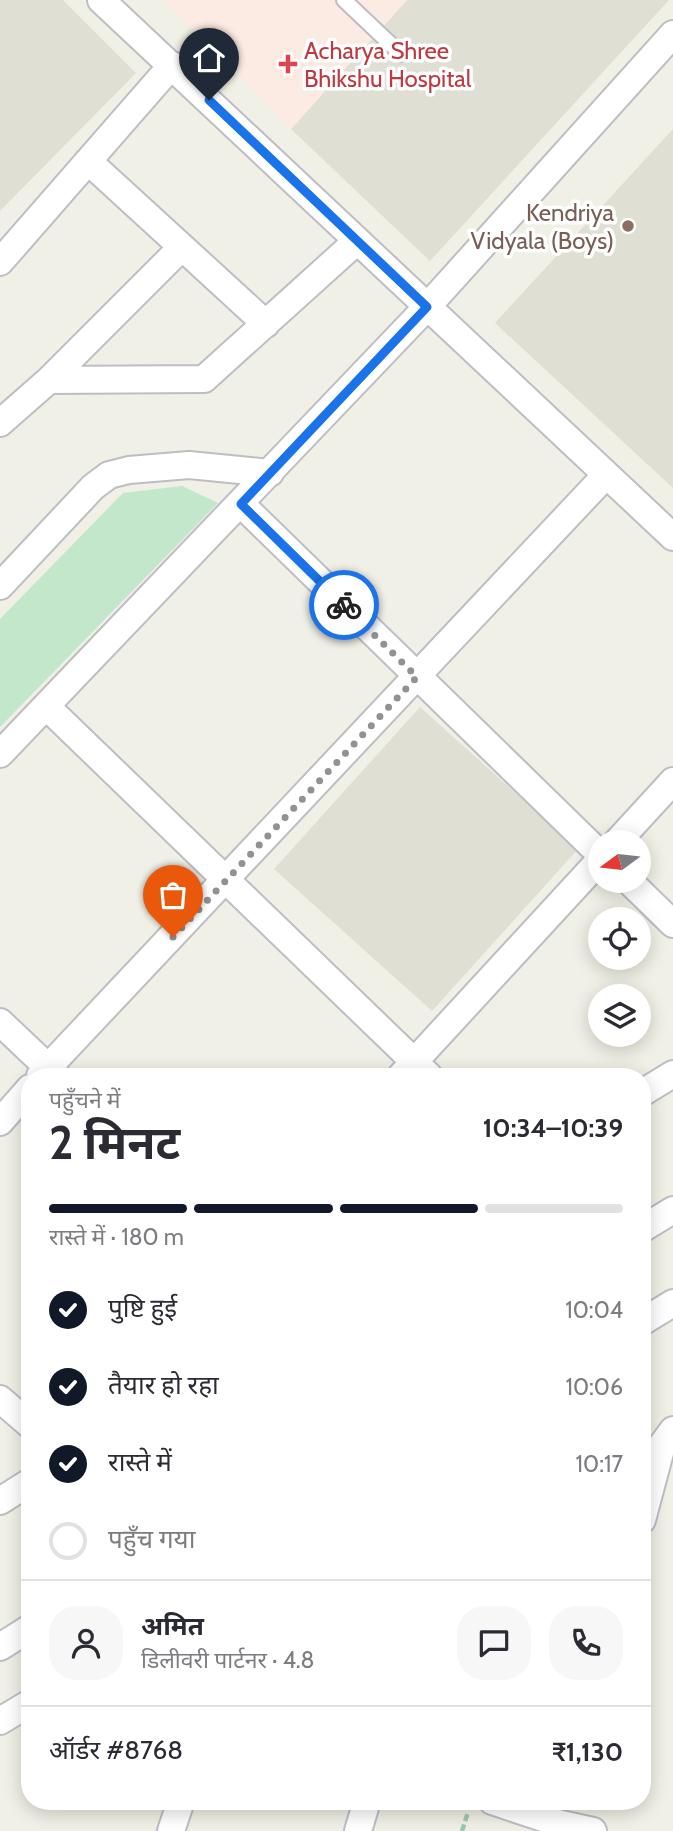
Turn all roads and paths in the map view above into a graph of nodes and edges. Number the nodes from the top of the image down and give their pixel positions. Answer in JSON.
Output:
{"nodes":[{"id":1,"x":101,"y":0,"type":"edge"},
{"id":2,"x":344,"y":0,"type":"edge"},
{"id":3,"x":673,"y":34,"type":"edge"},
{"id":4,"x":401,"y":54,"type":"dead end"},
{"id":5,"x":172,"y":65,"type":"junction"},
{"id":6,"x":88,"y":161,"type":"junction"},
{"id":7,"x":357,"y":241,"type":"junction"},
{"id":8,"x":182,"y":247,"type":"junction"},
{"id":9,"x":0,"y":262,"type":"edge"},
{"id":10,"x":427,"y":307,"type":"junction"},
{"id":11,"x":266,"y":324,"type":"junction"},
{"id":12,"x":49,"y":380,"type":"junction"},
{"id":13,"x":0,"y":423,"type":"edge"},
{"id":14,"x":270,"y":473,"type":"junction"},
{"id":15,"x":606,"y":475,"type":"junction"},
{"id":16,"x":241,"y":504,"type":"junction"},
{"id":17,"x":673,"y":537,"type":"edge"},
{"id":18,"x":0,"y":586,"type":"edge"},
{"id":19,"x":417,"y":677,"type":"junction"},
{"id":20,"x":46,"y":706,"type":"junction"},
{"id":21,"x":0,"y":754,"type":"edge"},
{"id":22,"x":673,"y":781,"type":"edge"},
{"id":23,"x":628,"y":830,"type":"edge"},
{"id":24,"x":588,"y":842,"type":"edge"},
{"id":25,"x":588,"y":874,"type":"edge"},
{"id":26,"x":226,"y":881,"type":"junction"},
{"id":27,"x":641,"y":893,"type":"edge"},
{"id":28,"x":673,"y":924,"type":"edge"},
{"id":29,"x":0,"y":1022,"type":"edge"},
{"id":30,"x":43,"y":1068,"type":"edge"},
{"id":31,"x":53,"y":1068,"type":"edge"},
{"id":32,"x":411,"y":1068,"type":"edge"},
{"id":33,"x":418,"y":1068,"type":"edge"},
{"id":34,"x":673,"y":1073,"type":"edge"},
{"id":35,"x":651,"y":1087,"type":"edge"},
{"id":36,"x":21,"y":1098,"type":"edge"},
{"id":37,"x":0,"y":1122,"type":"edge"},
{"id":38,"x":673,"y":1210,"type":"edge"},
{"id":39,"x":651,"y":1223,"type":"edge"},
{"id":40,"x":673,"y":1303,"type":"edge"},
{"id":41,"x":651,"y":1316,"type":"edge"},
{"id":42,"x":0,"y":1399,"type":"edge"},
{"id":43,"x":21,"y":1417,"type":"edge"},
{"id":44,"x":670,"y":1437,"type":"edge"},
{"id":45,"x":21,"y":1487,"type":"edge"},
{"id":46,"x":651,"y":1493,"type":"edge"},
{"id":47,"x":0,"y":1501,"type":"edge"},
{"id":48,"x":21,"y":1634,"type":"edge"},
{"id":49,"x":0,"y":1647,"type":"edge"},
{"id":50,"x":21,"y":1708,"type":"edge"},
{"id":51,"x":0,"y":1721,"type":"edge"},
{"id":52,"x":178,"y":1810,"type":"edge"},
{"id":53,"x":364,"y":1810,"type":"edge"},
{"id":54,"x":527,"y":1810,"type":"edge"},
{"id":55,"x":562,"y":1819,"type":"edge"},
{"id":56,"x":171,"y":1831,"type":"edge"},
{"id":57,"x":358,"y":1831,"type":"edge"},
{"id":58,"x":593,"y":1831,"type":"edge"}],
"edges":[{"from":1,"to":5,"type":"street"},
{"from":2,"to":4,"type":"lane"},
{"from":3,"to":10,"type":"street"},
{"from":5,"to":6,"type":"street"},
{"from":5,"to":7,"type":"street"},
{"from":6,"to":8,"type":"street"},
{"from":6,"to":9,"type":"street"},
{"from":7,"to":10,"type":"street"},
{"from":7,"to":11,"type":"street"},
{"from":8,"to":11,"type":"street"},
{"from":8,"to":12,"type":"street"},
{"from":10,"to":14,"type":"street"},
{"from":10,"to":15,"type":"street"},
{"from":11,"to":12,"type":"street"},
{"from":12,"to":13,"type":"street"},
{"from":14,"to":16,"type":"street"},
{"from":14,"to":18,"type":"street"},
{"from":15,"to":17,"type":"street"},
{"from":15,"to":19,"type":"street"},
{"from":16,"to":19,"type":"street"},
{"from":16,"to":20,"type":"street"},
{"from":19,"to":24,"type":"street"},
{"from":19,"to":26,"type":"street"},
{"from":20,"to":21,"type":"street"},
{"from":20,"to":26,"type":"street"},
{"from":22,"to":23,"type":"street"},
{"from":25,"to":33,"type":"street"},
{"from":26,"to":31,"type":"street"},
{"from":26,"to":32,"type":"street"},
{"from":27,"to":28,"type":"street"},
{"from":29,"to":30,"type":"street"},
{"from":34,"to":35,"type":"street"},
{"from":36,"to":37,"type":"street"},
{"from":38,"to":39,"type":"street"},
{"from":40,"to":41,"type":"street"},
{"from":42,"to":43,"type":"street"},
{"from":44,"to":46,"type":"street"},
{"from":45,"to":47,"type":"street"},
{"from":48,"to":49,"type":"street"},
{"from":50,"to":51,"type":"street"},
{"from":52,"to":56,"type":"street"},
{"from":53,"to":57,"type":"street"},
{"from":54,"to":55,"type":"street"},
{"from":55,"to":58,"type":"street"}]}
